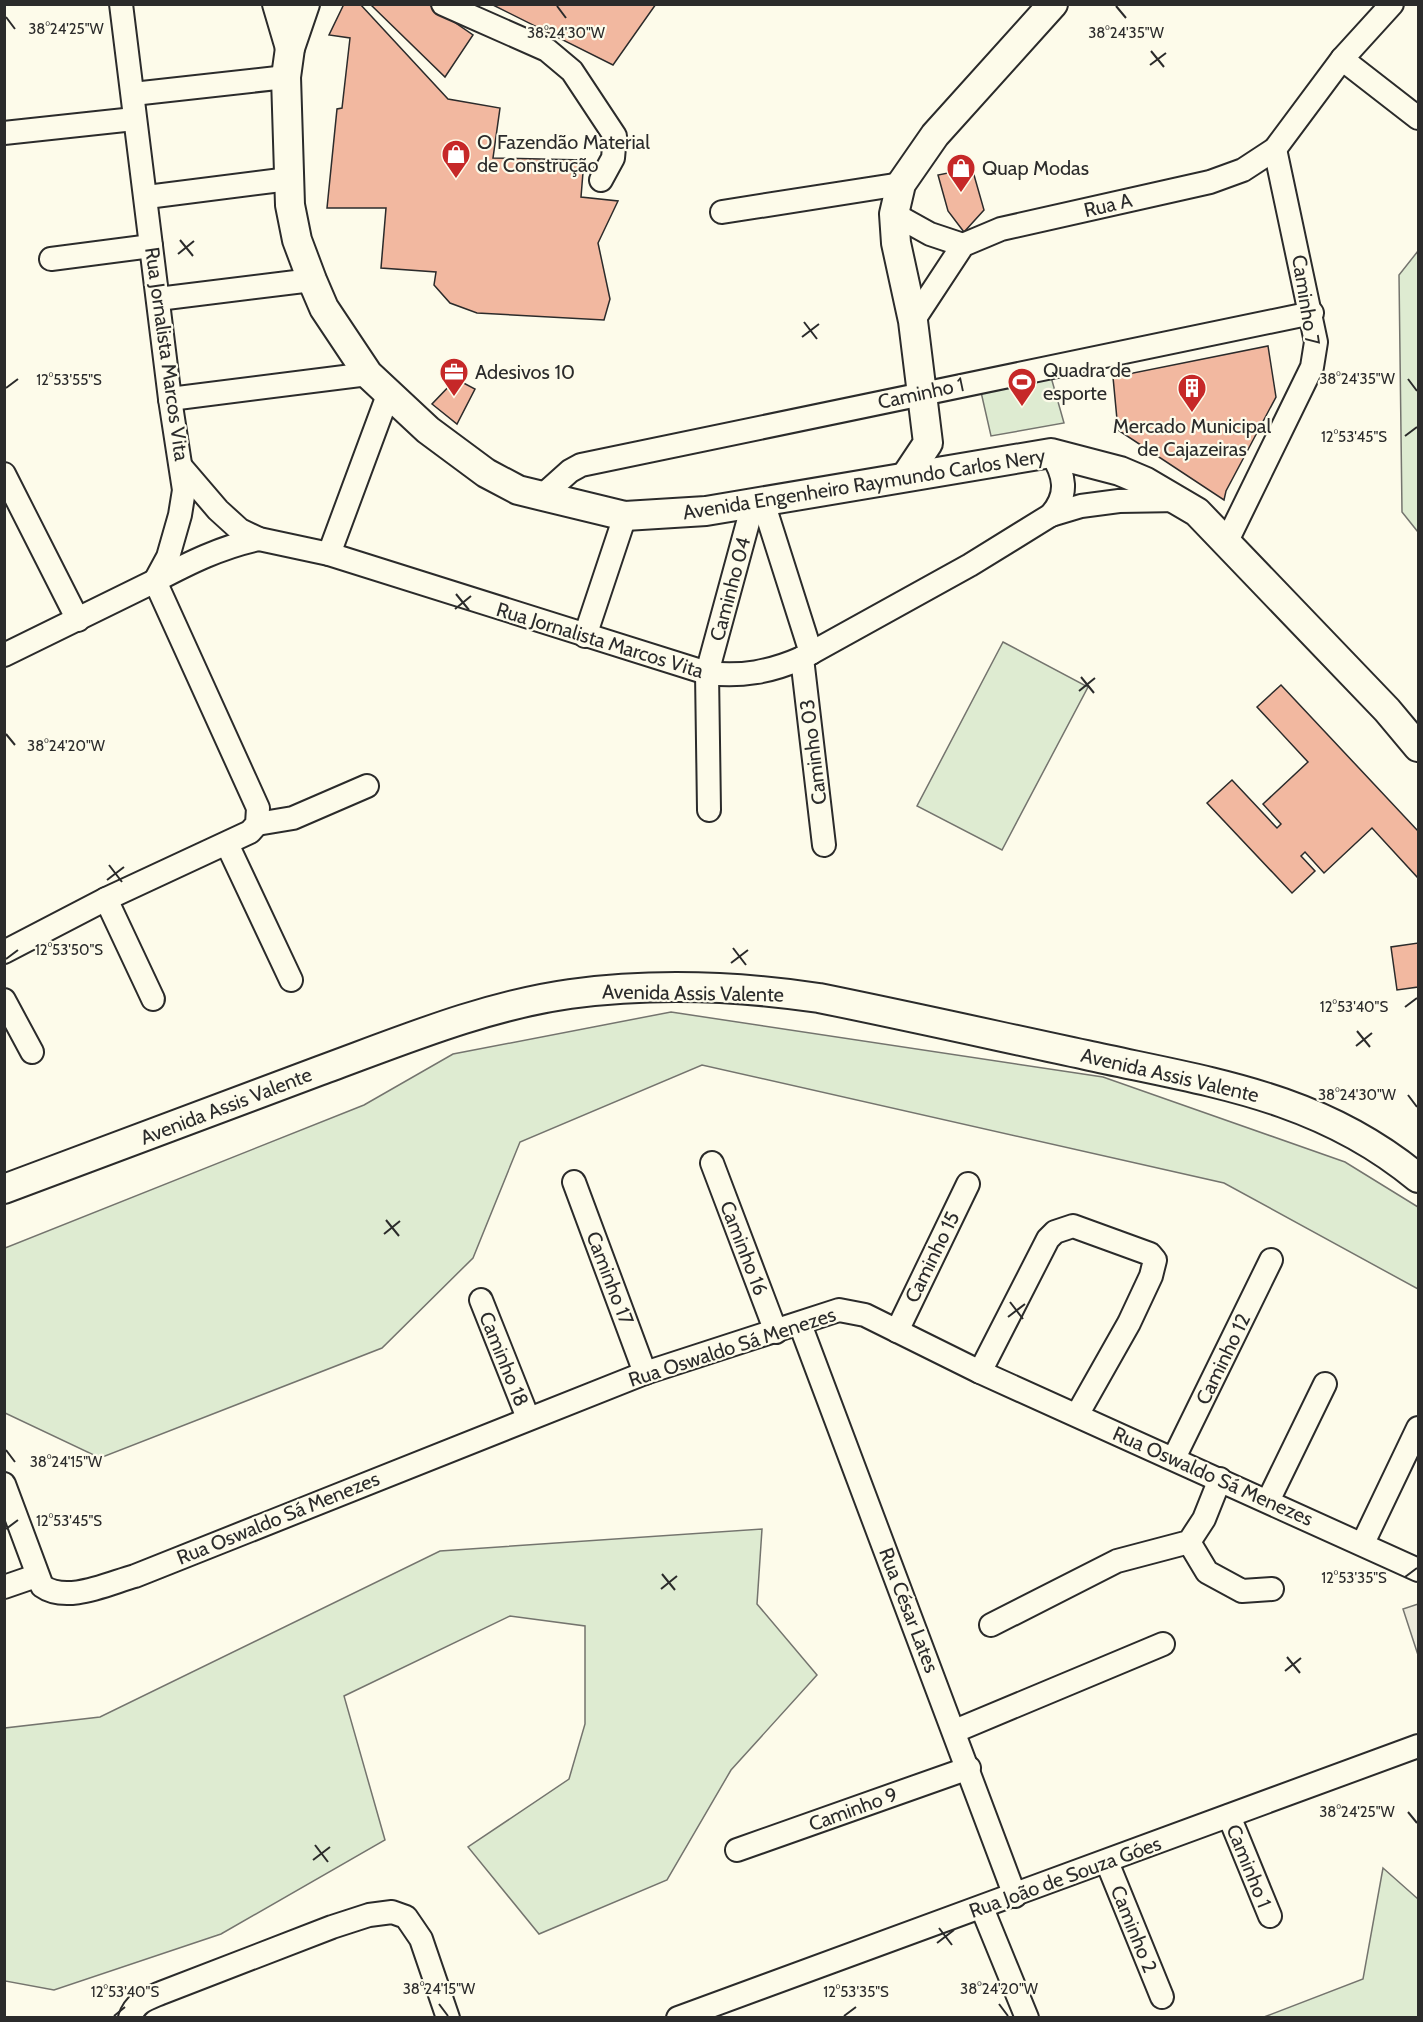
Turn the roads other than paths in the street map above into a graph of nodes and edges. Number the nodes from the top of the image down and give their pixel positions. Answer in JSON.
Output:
{"nodes":[{"id":1,"x":122,"y":4,"type":"edge"},
{"id":2,"x":277,"y":4,"type":"edge"},
{"id":3,"x":306,"y":4,"type":"edge"},
{"id":4,"x":443,"y":4,"type":"edge"},
{"id":5,"x":1053,"y":4,"type":"edge"},
{"id":6,"x":1392,"y":4,"type":"edge"},
{"id":7,"x":290,"y":48,"type":"junction"},
{"id":8,"x":1342,"y":59,"type":"junction"},
{"id":9,"x":286,"y":77,"type":"junction"},
{"id":10,"x":133,"y":94,"type":"junction"},
{"id":11,"x":1419,"y":118,"type":"edge"},
{"id":12,"x":134,"y":119,"type":"junction"},
{"id":13,"x":4,"y":133,"type":"edge"},
{"id":14,"x":1275,"y":149,"type":"junction"},
{"id":15,"x":289,"y":179,"type":"junction"},
{"id":16,"x":601,"y":180,"type":"dead end"},
{"id":17,"x":902,"y":184,"type":"junction"},
{"id":18,"x":147,"y":197,"type":"junction"},
{"id":19,"x":722,"y":212,"type":"dead end"},
{"id":20,"x":894,"y":214,"type":"junction"},
{"id":21,"x":963,"y":245,"type":"junction"},
{"id":22,"x":151,"y":246,"type":"junction"},
{"id":23,"x":51,"y":259,"type":"dead end"},
{"id":24,"x":312,"y":280,"type":"junction"},
{"id":25,"x":158,"y":299,"type":"junction"},
{"id":26,"x":1312,"y":313,"type":"junction"},
{"id":27,"x":913,"y":321,"type":"junction"},
{"id":28,"x":368,"y":374,"type":"junction"},
{"id":29,"x":923,"y":393,"type":"junction"},
{"id":30,"x":388,"y":394,"type":"junction"},
{"id":31,"x":170,"y":399,"type":"junction"},
{"id":32,"x":928,"y":443,"type":"junction"},
{"id":33,"x":1051,"y":453,"type":"junction"},
{"id":34,"x":182,"y":468,"type":"junction"},
{"id":35,"x":954,"y":468,"type":"junction"},
{"id":36,"x":4,"y":474,"type":"edge"},
{"id":37,"x":906,"y":476,"type":"junction"},
{"id":38,"x":541,"y":497,"type":"junction"},
{"id":39,"x":1181,"y":501,"type":"junction"},
{"id":40,"x":758,"y":503,"type":"junction"},
{"id":41,"x":1051,"y":515,"type":"junction"},
{"id":42,"x":625,"y":516,"type":"junction"},
{"id":43,"x":259,"y":539,"type":"junction"},
{"id":44,"x":1227,"y":541,"type":"junction"},
{"id":45,"x":330,"y":554,"type":"junction"},
{"id":46,"x":155,"y":581,"type":"junction"},
{"id":47,"x":78,"y":620,"type":"junction"},
{"id":48,"x":585,"y":636,"type":"junction"},
{"id":49,"x":4,"y":655,"type":"edge"},
{"id":50,"x":807,"y":656,"type":"junction"},
{"id":51,"x":707,"y":673,"type":"junction"},
{"id":52,"x":1419,"y":747,"type":"edge"},
{"id":53,"x":367,"y":786,"type":"dead end"},
{"id":54,"x":709,"y":810,"type":"dead end"},
{"id":55,"x":257,"y":824,"type":"junction"},
{"id":56,"x":227,"y":844,"type":"junction"},
{"id":57,"x":824,"y":845,"type":"dead end"},
{"id":58,"x":106,"y":899,"type":"junction"},
{"id":59,"x":4,"y":952,"type":"edge"},
{"id":60,"x":291,"y":980,"type":"dead end"},
{"id":61,"x":153,"y":999,"type":"dead end"},
{"id":62,"x":4,"y":1000,"type":"edge"},
{"id":63,"x":32,"y":1052,"type":"dead end"},
{"id":64,"x":712,"y":1163,"type":"dead end"},
{"id":65,"x":1419,"y":1178,"type":"edge"},
{"id":66,"x":574,"y":1182,"type":"dead end"},
{"id":67,"x":968,"y":1184,"type":"dead end"},
{"id":68,"x":4,"y":1189,"type":"edge"},
{"id":69,"x":1271,"y":1260,"type":"dead end"},
{"id":70,"x":481,"y":1300,"type":"dead end"},
{"id":71,"x":800,"y":1324,"type":"junction"},
{"id":72,"x":897,"y":1331,"type":"junction"},
{"id":73,"x":776,"y":1332,"type":"junction"},
{"id":74,"x":980,"y":1372,"type":"junction"},
{"id":75,"x":645,"y":1373,"type":"junction"},
{"id":76,"x":1325,"y":1384,"type":"dead end"},
{"id":77,"x":1077,"y":1415,"type":"junction"},
{"id":78,"x":528,"y":1418,"type":"junction"},
{"id":79,"x":1419,"y":1428,"type":"edge"},
{"id":80,"x":1174,"y":1458,"type":"junction"},
{"id":81,"x":1220,"y":1479,"type":"junction"},
{"id":82,"x":4,"y":1485,"type":"edge"},
{"id":83,"x":1268,"y":1502,"type":"junction"},
{"id":84,"x":1189,"y":1542,"type":"junction"},
{"id":85,"x":1363,"y":1543,"type":"junction"},
{"id":86,"x":1419,"y":1570,"type":"edge"},
{"id":87,"x":36,"y":1576,"type":"junction"},
{"id":88,"x":4,"y":1587,"type":"edge"},
{"id":89,"x":1272,"y":1589,"type":"dead end"},
{"id":90,"x":991,"y":1625,"type":"dead end"},
{"id":91,"x":1163,"y":1644,"type":"dead end"},
{"id":92,"x":954,"y":1731,"type":"junction"},
{"id":93,"x":1419,"y":1746,"type":"edge"},
{"id":94,"x":969,"y":1768,"type":"junction"},
{"id":95,"x":1229,"y":1816,"type":"junction"},
{"id":96,"x":737,"y":1850,"type":"dead end"},
{"id":97,"x":1107,"y":1862,"type":"junction"},
{"id":98,"x":1015,"y":1896,"type":"junction"},
{"id":99,"x":982,"y":1908,"type":"junction"},
{"id":100,"x":1270,"y":1916,"type":"dead end"},
{"id":101,"x":1162,"y":1997,"type":"dead end"},
{"id":102,"x":130,"y":2018,"type":"edge"},
{"id":103,"x":448,"y":2018,"type":"edge"},
{"id":104,"x":678,"y":2018,"type":"edge"},
{"id":105,"x":1028,"y":2018,"type":"edge"}],
"edges":[{"from":1,"to":10,"type":"street","name":"Rua Jornalista Marcos Vita"},
{"from":2,"to":7,"type":"main road"},
{"from":3,"to":7,"type":"main road"},
{"from":4,"to":16,"type":"street"},
{"from":5,"to":17,"type":"main road"},
{"from":6,"to":8,"type":"street","name":"Rua A"},
{"from":7,"to":9,"type":"main road","name":"Avenida Engenheiro Raymundo Carlos Nery"},
{"from":8,"to":11,"type":"street"},
{"from":8,"to":14,"type":"street","name":"Rua A"},
{"from":9,"to":10,"type":"street"},
{"from":9,"to":15,"type":"main road","name":"Avenida Engenheiro Raymundo Carlos Nery"},
{"from":10,"to":12,"type":"street","name":"Rua Jornalista Marcos Vita"},
{"from":12,"to":13,"type":"street"},
{"from":12,"to":18,"type":"street","name":"Rua Jornalista Marcos Vita"},
{"from":14,"to":21,"type":"street","name":"Rua A"},
{"from":14,"to":26,"type":"street","name":"Caminho 7"},
{"from":15,"to":18,"type":"street"},
{"from":15,"to":24,"type":"main road","name":"Avenida Engenheiro Raymundo Carlos Nery"},
{"from":17,"to":19,"type":"street"},
{"from":17,"to":20,"type":"main road"},
{"from":18,"to":22,"type":"street","name":"Rua Jornalista Marcos Vita"},
{"from":20,"to":21,"type":"street"},
{"from":20,"to":27,"type":"main road"},
{"from":21,"to":27,"type":"street"},
{"from":22,"to":23,"type":"street"},
{"from":22,"to":25,"type":"street","name":"Rua Jornalista Marcos Vita"},
{"from":24,"to":25,"type":"street"},
{"from":24,"to":28,"type":"main road","name":"Avenida Engenheiro Raymundo Carlos Nery"},
{"from":25,"to":31,"type":"street","name":"Rua Jornalista Marcos Vita"},
{"from":26,"to":29,"type":"street","name":"Caminho 1"},
{"from":26,"to":44,"type":"street","name":"Caminho 7"},
{"from":27,"to":29,"type":"main road"},
{"from":28,"to":30,"type":"main road","name":"Avenida Engenheiro Raymundo Carlos Nery"},
{"from":28,"to":31,"type":"street"},
{"from":29,"to":32,"type":"main road"},
{"from":29,"to":38,"type":"street","name":"Caminho 1"},
{"from":30,"to":38,"type":"main road","name":"Avenida Engenheiro Raymundo Carlos Nery"},
{"from":30,"to":45,"type":"street"},
{"from":31,"to":34,"type":"street","name":"Rua Jornalista Marcos Vita"},
{"from":32,"to":35,"type":"main road"},
{"from":32,"to":37,"type":"main road"},
{"from":33,"to":35,"type":"main road","name":"Avenida Engenheiro Raymundo Carlos Nery"},
{"from":33,"to":39,"type":"main road","name":"Avenida Engenheiro Raymundo Carlos Nery"},
{"from":33,"to":41,"type":"street"},
{"from":34,"to":43,"type":"street","name":"Rua Jornalista Marcos Vita"},
{"from":34,"to":46,"type":"street"},
{"from":35,"to":37,"type":"main road","name":"Avenida Engenheiro Raymundo Carlos Nery"},
{"from":36,"to":47,"type":"street"},
{"from":37,"to":40,"type":"main road","name":"Avenida Engenheiro Raymundo Carlos Nery"},
{"from":38,"to":42,"type":"main road","name":"Avenida Engenheiro Raymundo Carlos Nery"},
{"from":39,"to":41,"type":"street","name":"Rua Jornalista Marcos Vita"},
{"from":39,"to":44,"type":"main road","name":"Avenida Engenheiro Raymundo Carlos Nery"},
{"from":40,"to":42,"type":"main road","name":"Avenida Engenheiro Raymundo Carlos Nery"},
{"from":40,"to":50,"type":"street","name":"Caminho 03"},
{"from":40,"to":51,"type":"street","name":"Caminho 04"},
{"from":41,"to":50,"type":"street","name":"Rua Jornalista Marcos Vita"},
{"from":42,"to":48,"type":"street"},
{"from":43,"to":45,"type":"street","name":"Rua Jornalista Marcos Vita"},
{"from":43,"to":46,"type":"street"},
{"from":44,"to":52,"type":"main road","name":"Avenida Engenheiro Raymundo Carlos Nery"},
{"from":45,"to":48,"type":"street","name":"Rua Jornalista Marcos Vita"},
{"from":46,"to":47,"type":"street"},
{"from":46,"to":55,"type":"street"},
{"from":47,"to":49,"type":"street"},
{"from":48,"to":51,"type":"street","name":"Rua Jornalista Marcos Vita"},
{"from":50,"to":51,"type":"street","name":"Rua Jornalista Marcos Vita"},
{"from":50,"to":57,"type":"street","name":"Caminho 03"},
{"from":51,"to":54,"type":"street","name":"Caminho 04"},
{"from":53,"to":55,"type":"street"},
{"from":55,"to":56,"type":"street"},
{"from":56,"to":58,"type":"street"},
{"from":56,"to":60,"type":"street"},
{"from":58,"to":59,"type":"street"},
{"from":58,"to":61,"type":"street"},
{"from":62,"to":63,"type":"street"},
{"from":64,"to":73,"type":"street","name":"Caminho 16"},
{"from":65,"to":68,"type":"main road","name":"Avenida Assis Valente"},
{"from":66,"to":75,"type":"street","name":"Caminho 17"},
{"from":67,"to":72,"type":"street","name":"Caminho 15"},
{"from":69,"to":80,"type":"street","name":"Caminho 12"},
{"from":70,"to":78,"type":"street","name":"Caminho 18"},
{"from":71,"to":72,"type":"street","name":"Rua Oswaldo Sá Menezes"},
{"from":71,"to":73,"type":"street","name":"Rua Oswaldo Sá Menezes"},
{"from":71,"to":92,"type":"street","name":"Rua César Lates"},
{"from":72,"to":74,"type":"street","name":"Rua Oswaldo Sá Menezes"},
{"from":73,"to":75,"type":"street","name":"Rua Oswaldo Sá Menezes"},
{"from":74,"to":77,"type":"street","name":"Rua Oswaldo Sá Menezes"},
{"from":74,"to":77,"type":"street"},
{"from":75,"to":78,"type":"street","name":"Rua Oswaldo Sá Menezes"},
{"from":76,"to":83,"type":"street"},
{"from":77,"to":80,"type":"street","name":"Rua Oswaldo Sá Menezes"},
{"from":78,"to":87,"type":"street","name":"Rua Oswaldo Sá Menezes"},
{"from":79,"to":85,"type":"street"},
{"from":80,"to":81,"type":"street","name":"Rua Oswaldo Sá Menezes"},
{"from":81,"to":83,"type":"street","name":"Rua Oswaldo Sá Menezes"},
{"from":81,"to":84,"type":"street"},
{"from":82,"to":87,"type":"street"},
{"from":83,"to":85,"type":"street","name":"Rua Oswaldo Sá Menezes"},
{"from":84,"to":89,"type":"street"},
{"from":84,"to":90,"type":"street"},
{"from":85,"to":86,"type":"street","name":"Rua Oswaldo Sá Menezes"},
{"from":87,"to":88,"type":"street"},
{"from":91,"to":92,"type":"street"},
{"from":92,"to":94,"type":"street","name":"Rua César Lates"},
{"from":93,"to":95,"type":"street","name":"Rua João de Souza Góes"},
{"from":94,"to":96,"type":"street","name":"Caminho 9"},
{"from":94,"to":98,"type":"street","name":"Rua César Lates"},
{"from":95,"to":97,"type":"street","name":"Rua João de Souza Góes"},
{"from":95,"to":100,"type":"street","name":"Caminho 1"},
{"from":97,"to":98,"type":"street","name":"Rua João de Souza Góes"},
{"from":97,"to":101,"type":"street","name":"Caminho 2"},
{"from":98,"to":99,"type":"street","name":"Rua João de Souza Góes"},
{"from":99,"to":104,"type":"street","name":"Rua João de Souza Góes"},
{"from":99,"to":105,"type":"street"},
{"from":102,"to":103,"type":"street"}]}
